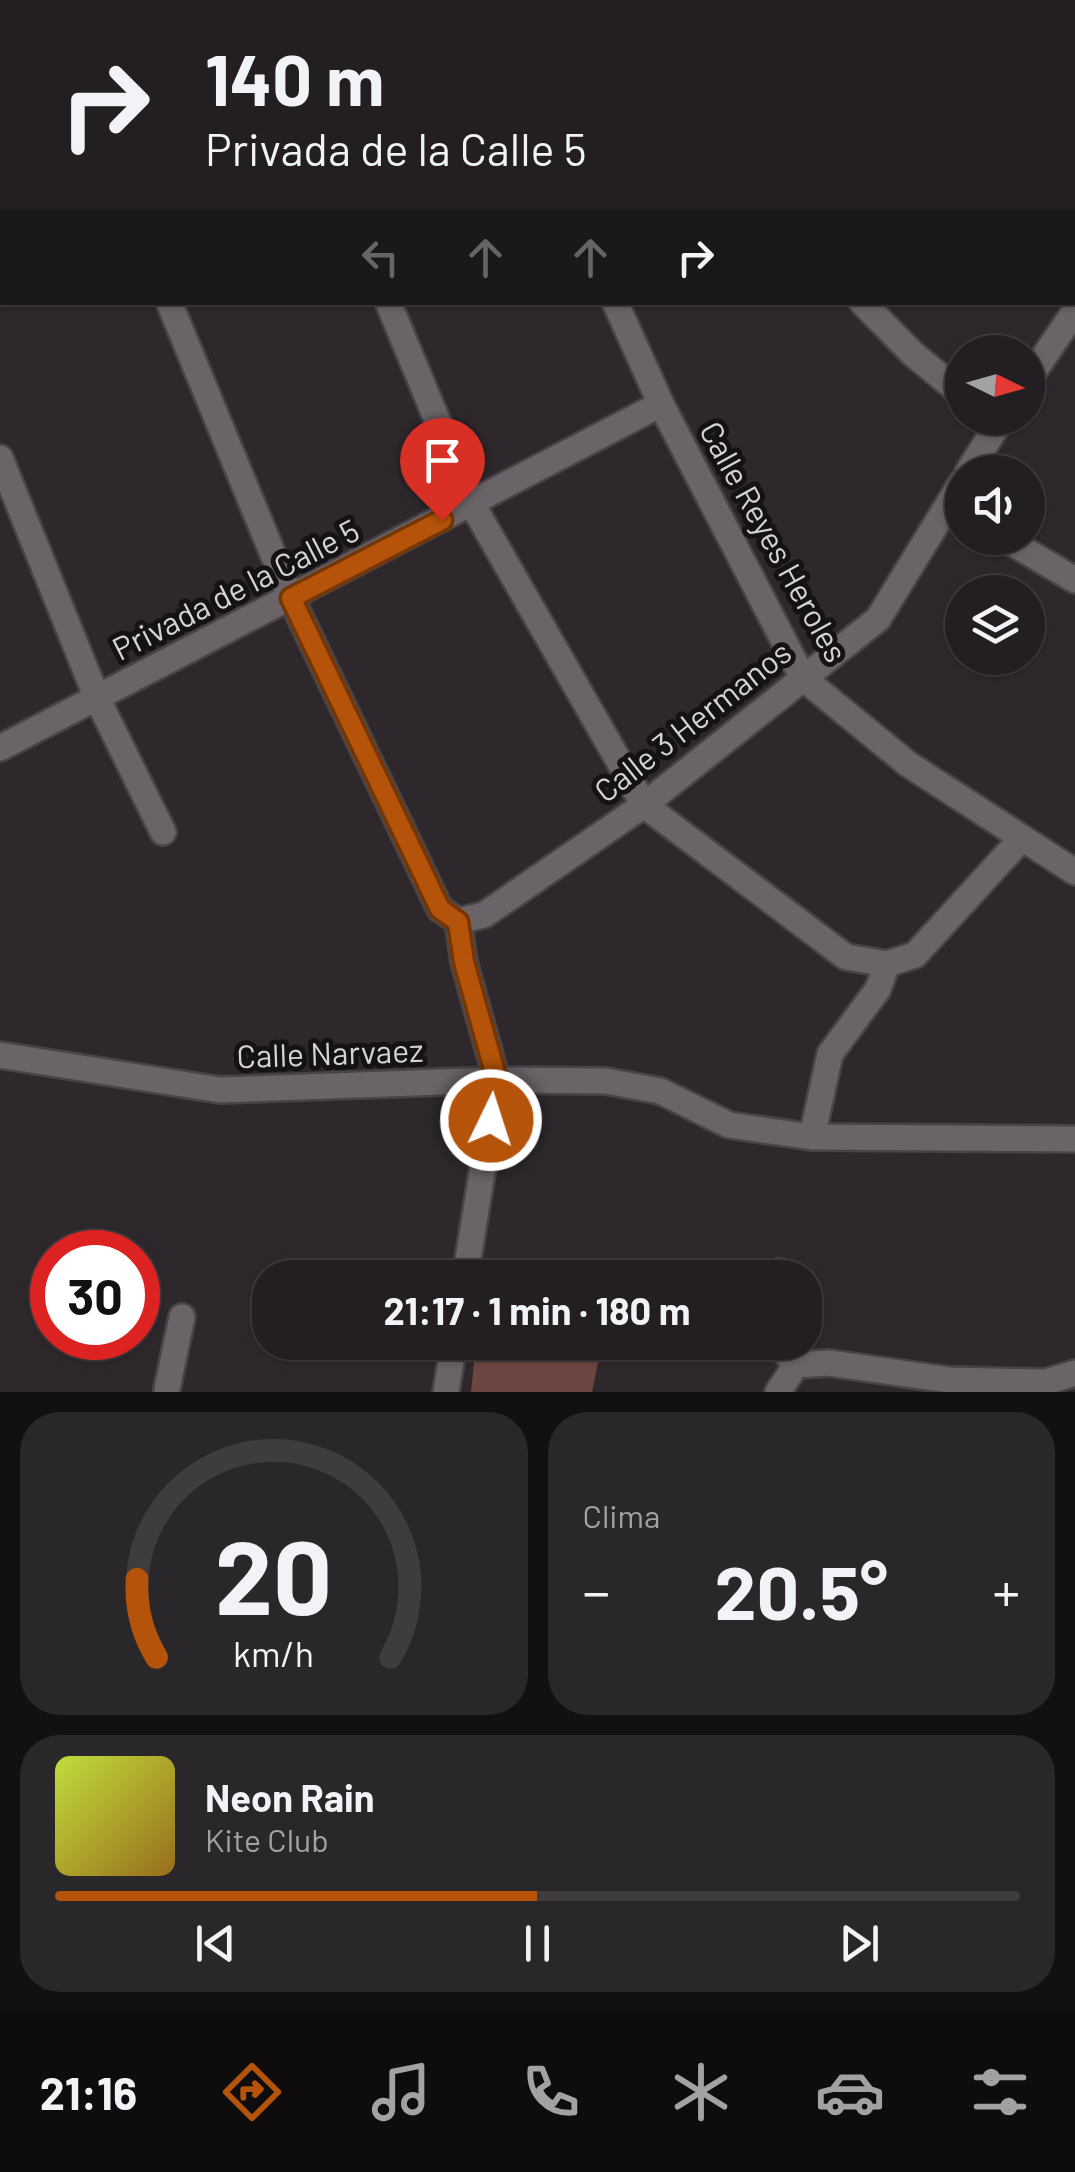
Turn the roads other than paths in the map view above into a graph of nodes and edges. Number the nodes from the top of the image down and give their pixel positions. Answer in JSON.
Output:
{"nodes":[{"id":1,"x":170,"y":305,"type":"edge"},
{"id":2,"x":389,"y":305,"type":"edge"},
{"id":3,"x":616,"y":305,"type":"edge"},
{"id":4,"x":865,"y":305,"type":"edge"},
{"id":5,"x":1075,"y":311,"type":"edge"},
{"id":6,"x":1065,"y":343,"type":"edge"},
{"id":7,"x":1045,"y":363,"type":"edge"},
{"id":8,"x":945,"y":380,"type":"edge"},
{"id":9,"x":661,"y":404,"type":"junction"},
{"id":10,"x":0,"y":458,"type":"edge"},
{"id":11,"x":472,"y":504,"type":"junction"},
{"id":12,"x":945,"y":519,"type":"edge"},
{"id":13,"x":1033,"y":555,"type":"edge"},
{"id":14,"x":1075,"y":580,"type":"edge"},
{"id":15,"x":291,"y":598,"type":"junction"},
{"id":16,"x":804,"y":678,"type":"junction"},
{"id":17,"x":97,"y":698,"type":"junction"},
{"id":18,"x":0,"y":748,"type":"edge"},
{"id":19,"x":644,"y":805,"type":"junction"},
{"id":20,"x":163,"y":832,"type":"dead end"},
{"id":21,"x":1022,"y":838,"type":"junction"},
{"id":22,"x":1075,"y":872,"type":"edge"},
{"id":23,"x":458,"y":922,"type":"junction"},
{"id":24,"x":887,"y":964,"type":"junction"},
{"id":25,"x":0,"y":1056,"type":"edge"},
{"id":26,"x":497,"y":1080,"type":"junction"},
{"id":27,"x":812,"y":1137,"type":"junction"},
{"id":28,"x":1075,"y":1139,"type":"edge"},
{"id":29,"x":468,"y":1260,"type":"edge"},
{"id":30,"x":182,"y":1318,"type":"dead end"},
{"id":31,"x":451,"y":1360,"type":"edge"},
{"id":32,"x":792,"y":1360,"type":"edge"},
{"id":33,"x":796,"y":1364,"type":"junction"},
{"id":34,"x":1075,"y":1373,"type":"edge"},
{"id":35,"x":164,"y":1390,"type":"edge"},
{"id":36,"x":446,"y":1392,"type":"edge"},
{"id":37,"x":778,"y":1392,"type":"edge"}],
"edges":[{"from":1,"to":15,"type":"street"},
{"from":2,"to":11,"type":"street"},
{"from":3,"to":9,"type":"street","name":"Calle Reyes Heroles"},
{"from":4,"to":8,"type":"street"},
{"from":5,"to":6,"type":"street"},
{"from":6,"to":7,"type":"street"},
{"from":9,"to":11,"type":"street","name":"Privada de la Calle 5"},
{"from":9,"to":16,"type":"street","name":"Calle Reyes Heroles"},
{"from":10,"to":17,"type":"street"},
{"from":11,"to":15,"type":"street","name":"Privada de la Calle 5"},
{"from":11,"to":19,"type":"street"},
{"from":12,"to":16,"type":"street","name":"Calle 3 Hermanos"},
{"from":13,"to":14,"type":"street"},
{"from":15,"to":17,"type":"street","name":"Privada de la Calle 5"},
{"from":15,"to":23,"type":"street"},
{"from":16,"to":19,"type":"street","name":"Calle 3 Hermanos"},
{"from":16,"to":21,"type":"street","name":"Calle Reyes Heroles"},
{"from":17,"to":18,"type":"street","name":"Privada de la Calle 5"},
{"from":17,"to":20,"type":"street"},
{"from":19,"to":23,"type":"street","name":"Calle 3 Hermanos"},
{"from":19,"to":24,"type":"street"},
{"from":21,"to":22,"type":"street","name":"Calle Reyes Heroles"},
{"from":21,"to":24,"type":"street"},
{"from":23,"to":26,"type":"street"},
{"from":24,"to":27,"type":"street"},
{"from":25,"to":26,"type":"street","name":"Calle Narvaez"},
{"from":26,"to":27,"type":"street","name":"Calle Narvaez"},
{"from":26,"to":29,"type":"street"},
{"from":27,"to":28,"type":"street","name":"Calle Narvaez"},
{"from":30,"to":35,"type":"street"},
{"from":31,"to":36,"type":"street"},
{"from":32,"to":33,"type":"street"},
{"from":33,"to":34,"type":"street"},
{"from":33,"to":37,"type":"street"}]}
